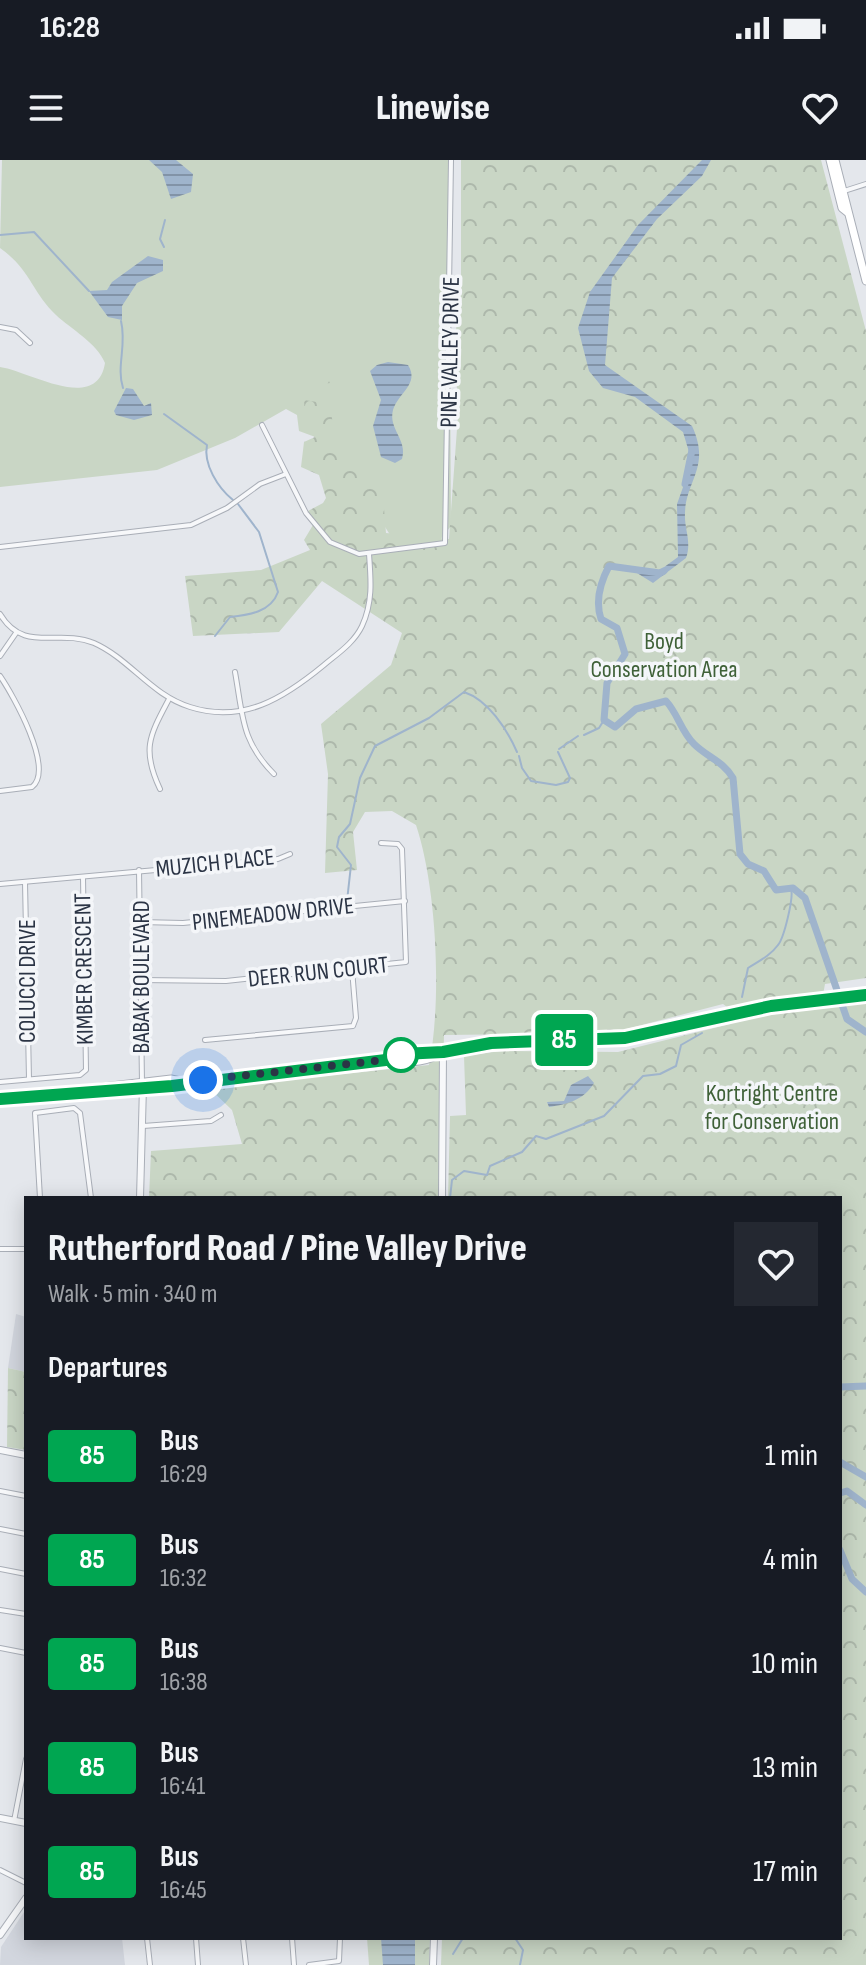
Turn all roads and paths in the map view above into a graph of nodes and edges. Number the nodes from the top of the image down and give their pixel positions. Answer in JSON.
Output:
{"nodes":[{"id":1,"x":451,"y":160,"type":"edge"},
{"id":2,"x":832,"y":160,"type":"edge"},
{"id":3,"x":866,"y":184,"type":"edge"},
{"id":4,"x":841,"y":192,"type":"junction"},
{"id":5,"x":866,"y":281,"type":"edge"},
{"id":6,"x":0,"y":327,"type":"edge"},
{"id":7,"x":30,"y":343,"type":"dead end"},
{"id":8,"x":262,"y":425,"type":"dead end"},
{"id":9,"x":286,"y":474,"type":"junction"},
{"id":10,"x":0,"y":547,"type":"edge"},
{"id":11,"x":369,"y":553,"type":"junction"},
{"id":12,"x":0,"y":614,"type":"edge"},
{"id":13,"x":16,"y":633,"type":"junction"},
{"id":14,"x":0,"y":656,"type":"edge"},
{"id":15,"x":235,"y":672,"type":"dead end"},
{"id":16,"x":0,"y":676,"type":"edge"},
{"id":17,"x":169,"y":699,"type":"junction"},
{"id":18,"x":242,"y":711,"type":"junction"},
{"id":19,"x":274,"y":774,"type":"dead end"},
{"id":20,"x":160,"y":789,"type":"dead end"},
{"id":21,"x":0,"y":791,"type":"edge"},
{"id":22,"x":381,"y":843,"type":"dead end"},
{"id":23,"x":290,"y":854,"type":"dead end"},
{"id":24,"x":139,"y":870,"type":"junction"},
{"id":25,"x":83,"y":877,"type":"junction"},
{"id":26,"x":25,"y":882,"type":"junction"},
{"id":27,"x":0,"y":884,"type":"edge"},
{"id":28,"x":406,"y":901,"type":"junction"},
{"id":29,"x":140,"y":922,"type":"junction"},
{"id":30,"x":352,"y":969,"type":"junction"},
{"id":31,"x":140,"y":980,"type":"junction"},
{"id":32,"x":863,"y":996,"type":"edge"},
{"id":33,"x":205,"y":1040,"type":"dead end"},
{"id":34,"x":443,"y":1052,"type":"junction"},
{"id":35,"x":29,"y":1079,"type":"junction"},
{"id":36,"x":0,"y":1082,"type":"edge"},
{"id":37,"x":142,"y":1085,"type":"junction"},
{"id":38,"x":0,"y":1099,"type":"edge"},
{"id":39,"x":221,"y":1115,"type":"dead end"},
{"id":40,"x":143,"y":1126,"type":"junction"},
{"id":41,"x":40,"y":1196,"type":"edge"},
{"id":42,"x":91,"y":1196,"type":"edge"},
{"id":43,"x":140,"y":1196,"type":"edge"},
{"id":44,"x":442,"y":1196,"type":"edge"},
{"id":45,"x":0,"y":1249,"type":"edge"},
{"id":46,"x":24,"y":1249,"type":"edge"},
{"id":47,"x":0,"y":1450,"type":"edge"},
{"id":48,"x":24,"y":1455,"type":"edge"},
{"id":49,"x":0,"y":1491,"type":"edge"},
{"id":50,"x":24,"y":1496,"type":"edge"},
{"id":51,"x":0,"y":1529,"type":"edge"},
{"id":52,"x":24,"y":1534,"type":"edge"},
{"id":53,"x":0,"y":1569,"type":"edge"},
{"id":54,"x":24,"y":1574,"type":"edge"},
{"id":55,"x":0,"y":1610,"type":"edge"},
{"id":56,"x":24,"y":1614,"type":"edge"},
{"id":57,"x":0,"y":1648,"type":"edge"},
{"id":58,"x":24,"y":1653,"type":"edge"},
{"id":59,"x":24,"y":1769,"type":"edge"},
{"id":60,"x":0,"y":1818,"type":"edge"},
{"id":61,"x":14,"y":1821,"type":"junction"},
{"id":62,"x":24,"y":1823,"type":"edge"},
{"id":63,"x":0,"y":1870,"type":"edge"},
{"id":64,"x":24,"y":1882,"type":"edge"},
{"id":65,"x":24,"y":1901,"type":"edge"},
{"id":66,"x":0,"y":1935,"type":"edge"},
{"id":67,"x":147,"y":1940,"type":"edge"},
{"id":68,"x":196,"y":1940,"type":"edge"},
{"id":69,"x":243,"y":1940,"type":"edge"},
{"id":70,"x":292,"y":1940,"type":"edge"},
{"id":71,"x":340,"y":1940,"type":"edge"},
{"id":72,"x":434,"y":1940,"type":"edge"},
{"id":73,"x":150,"y":1965,"type":"edge"},
{"id":74,"x":198,"y":1965,"type":"edge"},
{"id":75,"x":246,"y":1965,"type":"edge"},
{"id":76,"x":294,"y":1965,"type":"edge"},
{"id":77,"x":309,"y":1965,"type":"edge"},
{"id":78,"x":433,"y":1965,"type":"edge"}],
"edges":[{"from":1,"to":11,"type":"street","name":"PINE VALLEY DRIVE"},
{"from":2,"to":4,"type":"main road"},
{"from":3,"to":4,"type":"street"},
{"from":4,"to":5,"type":"main road"},
{"from":6,"to":7,"type":"street"},
{"from":8,"to":9,"type":"street"},
{"from":9,"to":10,"type":"street"},
{"from":9,"to":11,"type":"street"},
{"from":11,"to":18,"type":"street"},
{"from":12,"to":13,"type":"street"},
{"from":13,"to":14,"type":"street"},
{"from":13,"to":17,"type":"street"},
{"from":15,"to":18,"type":"street"},
{"from":16,"to":21,"type":"street"},
{"from":17,"to":18,"type":"street"},
{"from":17,"to":20,"type":"street"},
{"from":18,"to":19,"type":"street"},
{"from":22,"to":28,"type":"street","name":"DEER RUN COURT"},
{"from":23,"to":24,"type":"street","name":"MUZICH PLACE"},
{"from":24,"to":25,"type":"street","name":"MUZICH PLACE"},
{"from":24,"to":29,"type":"street","name":"BABAK BOULEVARD"},
{"from":25,"to":26,"type":"street","name":"MUZICH PLACE"},
{"from":25,"to":35,"type":"street","name":"KIMBER CRESCENT"},
{"from":26,"to":27,"type":"street","name":"MUZICH PLACE"},
{"from":26,"to":35,"type":"street","name":"COLUCCI DRIVE"},
{"from":28,"to":29,"type":"street","name":"PINEMEADOW DRIVE"},
{"from":28,"to":30,"type":"street","name":"DEER RUN COURT"},
{"from":29,"to":31,"type":"street","name":"BABAK BOULEVARD"},
{"from":30,"to":31,"type":"street","name":"DEER RUN COURT"},
{"from":30,"to":33,"type":"street"},
{"from":31,"to":37,"type":"street","name":"BABAK BOULEVARD"},
{"from":32,"to":34,"type":"main road"},
{"from":34,"to":37,"type":"main road"},
{"from":34,"to":44,"type":"street"},
{"from":35,"to":36,"type":"street","name":"KIMBER CRESCENT"},
{"from":37,"to":38,"type":"main road"},
{"from":37,"to":40,"type":"street"},
{"from":39,"to":40,"type":"street"},
{"from":40,"to":43,"type":"street"},
{"from":41,"to":42,"type":"street"},
{"from":45,"to":46,"type":"street"},
{"from":47,"to":48,"type":"street"},
{"from":49,"to":50,"type":"street"},
{"from":51,"to":52,"type":"street"},
{"from":53,"to":54,"type":"street"},
{"from":55,"to":56,"type":"street"},
{"from":57,"to":58,"type":"street"},
{"from":59,"to":61,"type":"street"},
{"from":60,"to":61,"type":"street"},
{"from":61,"to":62,"type":"street"},
{"from":63,"to":64,"type":"street"},
{"from":65,"to":66,"type":"street"},
{"from":67,"to":73,"type":"street"},
{"from":68,"to":74,"type":"street"},
{"from":69,"to":75,"type":"street"},
{"from":70,"to":76,"type":"street"},
{"from":71,"to":77,"type":"street"},
{"from":72,"to":78,"type":"street"}]}
